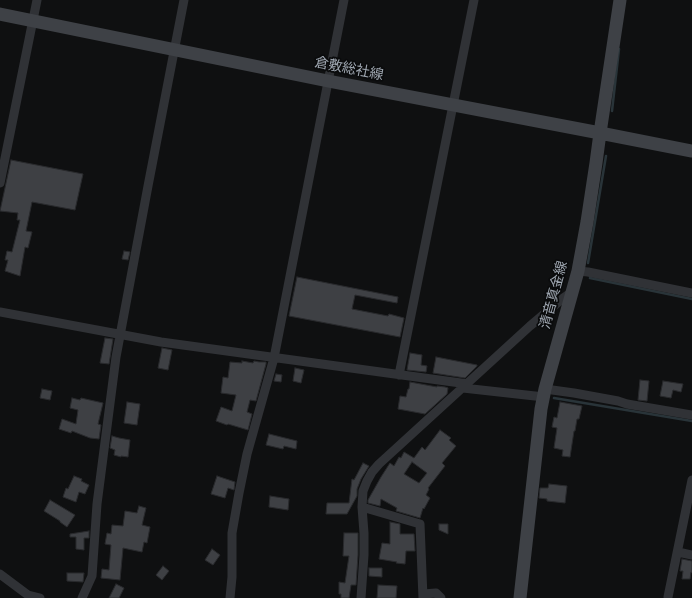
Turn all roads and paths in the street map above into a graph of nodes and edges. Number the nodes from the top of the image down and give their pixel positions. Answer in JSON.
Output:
{"nodes":[{"id":1,"x":37,"y":0,"type":"edge"},
{"id":2,"x":184,"y":0,"type":"edge"},
{"id":3,"x":344,"y":0,"type":"edge"},
{"id":4,"x":474,"y":0,"type":"edge"},
{"id":5,"x":620,"y":0,"type":"edge"},
{"id":6,"x":0,"y":14,"type":"edge"},
{"id":7,"x":32,"y":21,"type":"junction"},
{"id":8,"x":174,"y":50,"type":"junction"},
{"id":9,"x":328,"y":81,"type":"junction"},
{"id":10,"x":454,"y":105,"type":"junction"},
{"id":11,"x":600,"y":133,"type":"junction"},
{"id":12,"x":692,"y":151,"type":"edge"},
{"id":13,"x":3,"y":154,"type":"edge"},
{"id":14,"x":0,"y":183,"type":"edge"},
{"id":15,"x":578,"y":271,"type":"junction"},
{"id":16,"x":572,"y":292,"type":"junction"},
{"id":17,"x":692,"y":294,"type":"edge"},
{"id":18,"x":0,"y":312,"type":"edge"},
{"id":19,"x":120,"y":334,"type":"junction"},
{"id":20,"x":274,"y":358,"type":"junction"},
{"id":21,"x":399,"y":376,"type":"junction"},
{"id":22,"x":465,"y":386,"type":"junction"},
{"id":23,"x":544,"y":393,"type":"junction"},
{"id":24,"x":692,"y":415,"type":"edge"},
{"id":25,"x":692,"y":480,"type":"edge"},
{"id":26,"x":362,"y":507,"type":"junction"},
{"id":27,"x":688,"y":517,"type":"edge"},
{"id":28,"x":678,"y":552,"type":"junction"},
{"id":29,"x":692,"y":555,"type":"edge"},
{"id":30,"x":0,"y":574,"type":"edge"},
{"id":31,"x":423,"y":596,"type":"edge"},
{"id":32,"x":668,"y":597,"type":"edge"},
{"id":33,"x":40,"y":598,"type":"edge"},
{"id":34,"x":82,"y":598,"type":"edge"},
{"id":35,"x":230,"y":598,"type":"edge"},
{"id":36,"x":361,"y":598,"type":"edge"},
{"id":37,"x":440,"y":598,"type":"edge"},
{"id":38,"x":520,"y":598,"type":"edge"}],
"edges":[{"from":1,"to":7,"type":"street"},
{"from":2,"to":8,"type":"street"},
{"from":3,"to":9,"type":"street"},
{"from":4,"to":10,"type":"street"},
{"from":5,"to":11,"type":"main road","name":"清音真金線"},
{"from":6,"to":7,"type":"main road","name":"倉敷総社線"},
{"from":7,"to":8,"type":"main road","name":"倉敷総社線"},
{"from":7,"to":13,"type":"street"},
{"from":8,"to":9,"type":"main road","name":"倉敷総社線"},
{"from":8,"to":19,"type":"street"},
{"from":9,"to":10,"type":"main road","name":"倉敷総社線"},
{"from":9,"to":20,"type":"street"},
{"from":10,"to":11,"type":"main road","name":"倉敷総社線"},
{"from":10,"to":21,"type":"street"},
{"from":11,"to":12,"type":"main road","name":"倉敷総社線"},
{"from":11,"to":15,"type":"main road","name":"清音真金線"},
{"from":13,"to":14,"type":"street"},
{"from":15,"to":16,"type":"main road","name":"清音真金線"},
{"from":15,"to":17,"type":"street"},
{"from":16,"to":22,"type":"street"},
{"from":16,"to":23,"type":"main road","name":"清音真金線"},
{"from":18,"to":19,"type":"street"},
{"from":19,"to":20,"type":"street"},
{"from":19,"to":34,"type":"street"},
{"from":20,"to":21,"type":"street"},
{"from":20,"to":35,"type":"street"},
{"from":21,"to":22,"type":"street"},
{"from":22,"to":23,"type":"street"},
{"from":22,"to":26,"type":"street"},
{"from":23,"to":24,"type":"street"},
{"from":23,"to":38,"type":"main road","name":"清音真金線"},
{"from":25,"to":27,"type":"street"},
{"from":26,"to":31,"type":"street"},
{"from":26,"to":36,"type":"street"},
{"from":27,"to":28,"type":"street"},
{"from":28,"to":29,"type":"street"},
{"from":28,"to":32,"type":"street"},
{"from":30,"to":33,"type":"street"},
{"from":31,"to":37,"type":"street"}]}
